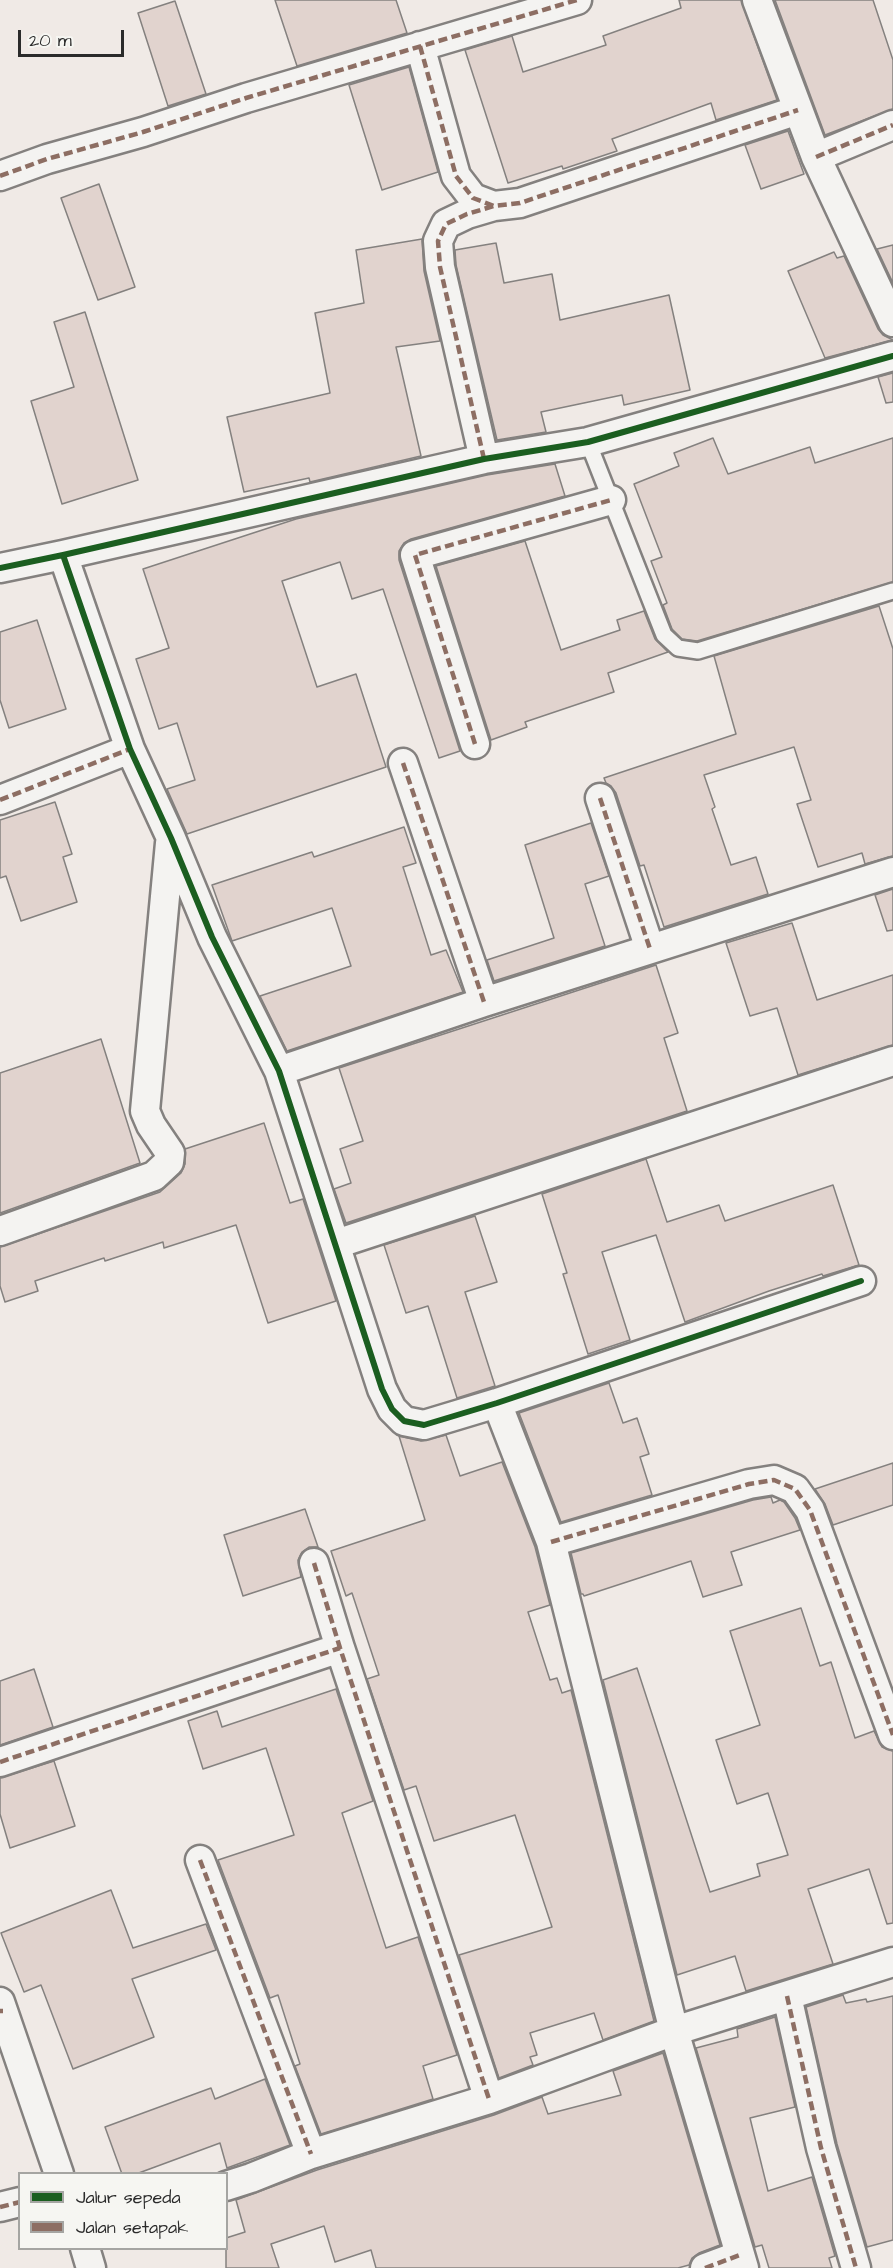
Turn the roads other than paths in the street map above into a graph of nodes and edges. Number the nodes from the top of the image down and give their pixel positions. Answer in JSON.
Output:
{"nodes":[{"id":1,"x":578,"y":0,"type":"edge"},
{"id":2,"x":757,"y":0,"type":"edge"},
{"id":3,"x":420,"y":45,"type":"junction"},
{"id":4,"x":798,"y":110,"type":"junction"},
{"id":5,"x":893,"y":124,"type":"edge"},
{"id":6,"x":816,"y":157,"type":"junction"},
{"id":7,"x":0,"y":176,"type":"edge"},
{"id":8,"x":494,"y":206,"type":"junction"},
{"id":9,"x":893,"y":322,"type":"edge"},
{"id":10,"x":893,"y":356,"type":"edge"},
{"id":11,"x":588,"y":442,"type":"junction"},
{"id":12,"x":484,"y":459,"type":"junction"},
{"id":13,"x":611,"y":500,"type":"junction"},
{"id":14,"x":63,"y":555,"type":"junction"},
{"id":15,"x":0,"y":568,"type":"edge"},
{"id":16,"x":893,"y":591,"type":"edge"},
{"id":17,"x":475,"y":744,"type":"dead end"},
{"id":18,"x":130,"y":749,"type":"junction"},
{"id":19,"x":403,"y":763,"type":"dead end"},
{"id":20,"x":600,"y":798,"type":"dead end"},
{"id":21,"x":0,"y":800,"type":"edge"},
{"id":22,"x":171,"y":838,"type":"junction"},
{"id":23,"x":893,"y":872,"type":"edge"},
{"id":24,"x":650,"y":949,"type":"junction"},
{"id":25,"x":484,"y":1002,"type":"junction"},
{"id":26,"x":893,"y":1061,"type":"edge"},
{"id":27,"x":279,"y":1071,"type":"junction"},
{"id":28,"x":0,"y":1231,"type":"edge"},
{"id":29,"x":336,"y":1244,"type":"junction"},
{"id":30,"x":861,"y":1281,"type":"dead end"},
{"id":31,"x":497,"y":1403,"type":"junction"},
{"id":32,"x":551,"y":1542,"type":"junction"},
{"id":33,"x":314,"y":1563,"type":"dead end"},
{"id":34,"x":340,"y":1648,"type":"junction"},
{"id":35,"x":893,"y":1735,"type":"edge"},
{"id":36,"x":0,"y":1762,"type":"edge"},
{"id":37,"x":200,"y":1860,"type":"dead end"},
{"id":38,"x":893,"y":1962,"type":"edge"},
{"id":39,"x":787,"y":1996,"type":"junction"},
{"id":40,"x":1,"y":2008,"type":"edge"},
{"id":41,"x":674,"y":2031,"type":"junction"},
{"id":42,"x":489,"y":2099,"type":"junction"},
{"id":43,"x":311,"y":2154,"type":"junction"},
{"id":44,"x":58,"y":2172,"type":"edge"},
{"id":45,"x":228,"y":2185,"type":"edge"},
{"id":46,"x":18,"y":2202,"type":"edge"},
{"id":47,"x":0,"y":2207,"type":"edge"},
{"id":48,"x":86,"y":2250,"type":"edge"},
{"id":49,"x":742,"y":2261,"type":"edge"},
{"id":50,"x":91,"y":2268,"type":"edge"},
{"id":51,"x":705,"y":2268,"type":"edge"},
{"id":52,"x":856,"y":2268,"type":"edge"}],
"edges":[{"from":1,"to":3,"type":"street"},
{"from":2,"to":4,"type":"street"},
{"from":3,"to":7,"type":"street"},
{"from":3,"to":8,"type":"street"},
{"from":4,"to":6,"type":"street"},
{"from":4,"to":8,"type":"street"},
{"from":5,"to":6,"type":"street"},
{"from":6,"to":9,"type":"street"},
{"from":8,"to":12,"type":"street"},
{"from":10,"to":11,"type":"street"},
{"from":11,"to":12,"type":"street"},
{"from":11,"to":13,"type":"lane"},
{"from":12,"to":14,"type":"street"},
{"from":13,"to":16,"type":"lane"},
{"from":13,"to":17,"type":"street"},
{"from":14,"to":15,"type":"street"},
{"from":14,"to":18,"type":"street"},
{"from":18,"to":21,"type":"street"},
{"from":18,"to":22,"type":"street"},
{"from":19,"to":25,"type":"street"},
{"from":20,"to":24,"type":"street"},
{"from":22,"to":27,"type":"street"},
{"from":22,"to":28,"type":"street"},
{"from":23,"to":24,"type":"street"},
{"from":24,"to":25,"type":"street"},
{"from":25,"to":27,"type":"street"},
{"from":26,"to":29,"type":"street"},
{"from":27,"to":29,"type":"street"},
{"from":29,"to":31,"type":"street"},
{"from":30,"to":31,"type":"street"},
{"from":31,"to":32,"type":"street"},
{"from":32,"to":35,"type":"street"},
{"from":32,"to":41,"type":"street"},
{"from":33,"to":34,"type":"street"},
{"from":34,"to":36,"type":"street"},
{"from":34,"to":42,"type":"street"},
{"from":37,"to":43,"type":"street"},
{"from":38,"to":39,"type":"street"},
{"from":39,"to":41,"type":"street"},
{"from":39,"to":52,"type":"street"},
{"from":40,"to":44,"type":"street"},
{"from":41,"to":42,"type":"street"},
{"from":41,"to":49,"type":"street"},
{"from":42,"to":43,"type":"street"},
{"from":43,"to":45,"type":"street"},
{"from":46,"to":47,"type":"street"},
{"from":48,"to":50,"type":"street"},
{"from":49,"to":51,"type":"street"}]}
